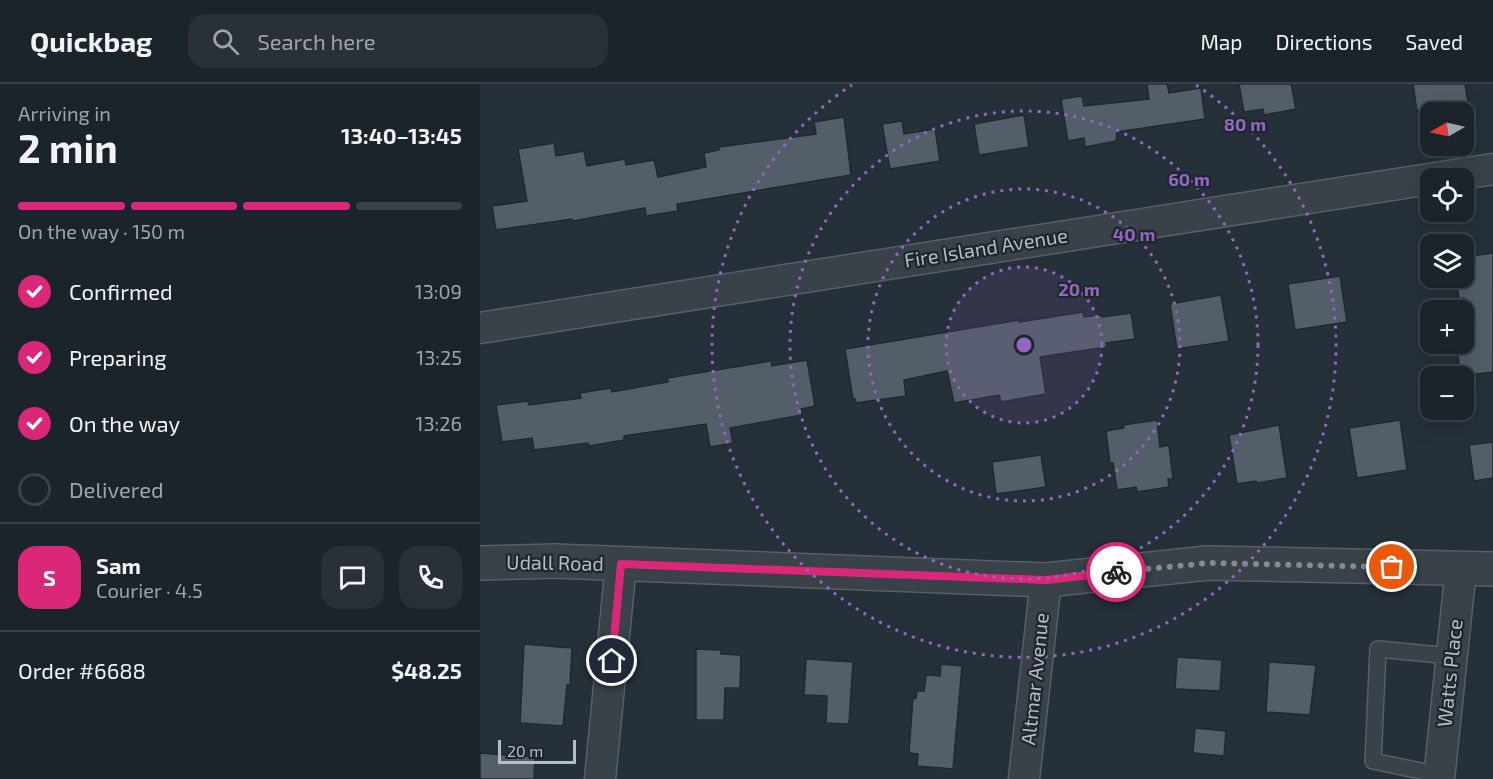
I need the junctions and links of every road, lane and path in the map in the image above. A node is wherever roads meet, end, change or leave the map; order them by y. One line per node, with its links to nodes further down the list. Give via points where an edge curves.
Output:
1 (1493, 169): 2 (street, Fire Island Avenue)
2 (480, 328)
3 (480, 562): 4 (street, Udall Road)
4 (621, 564): 7 (street, Udall Road); 10 (street)
5 (1461, 568): 6 (street, Udall Road); 7 (street, Udall Road, via 1208,563); 8 (street, Watts Place)
6 (1493, 569)
7 (1046, 580): 11 (street, Altmar Avenue)
8 (1451, 656): 9 (street, Watts Place); 9 (lane, via 1378,649 1372,761)
9 (1439, 777)
10 (600, 779)
11 (1024, 779)

